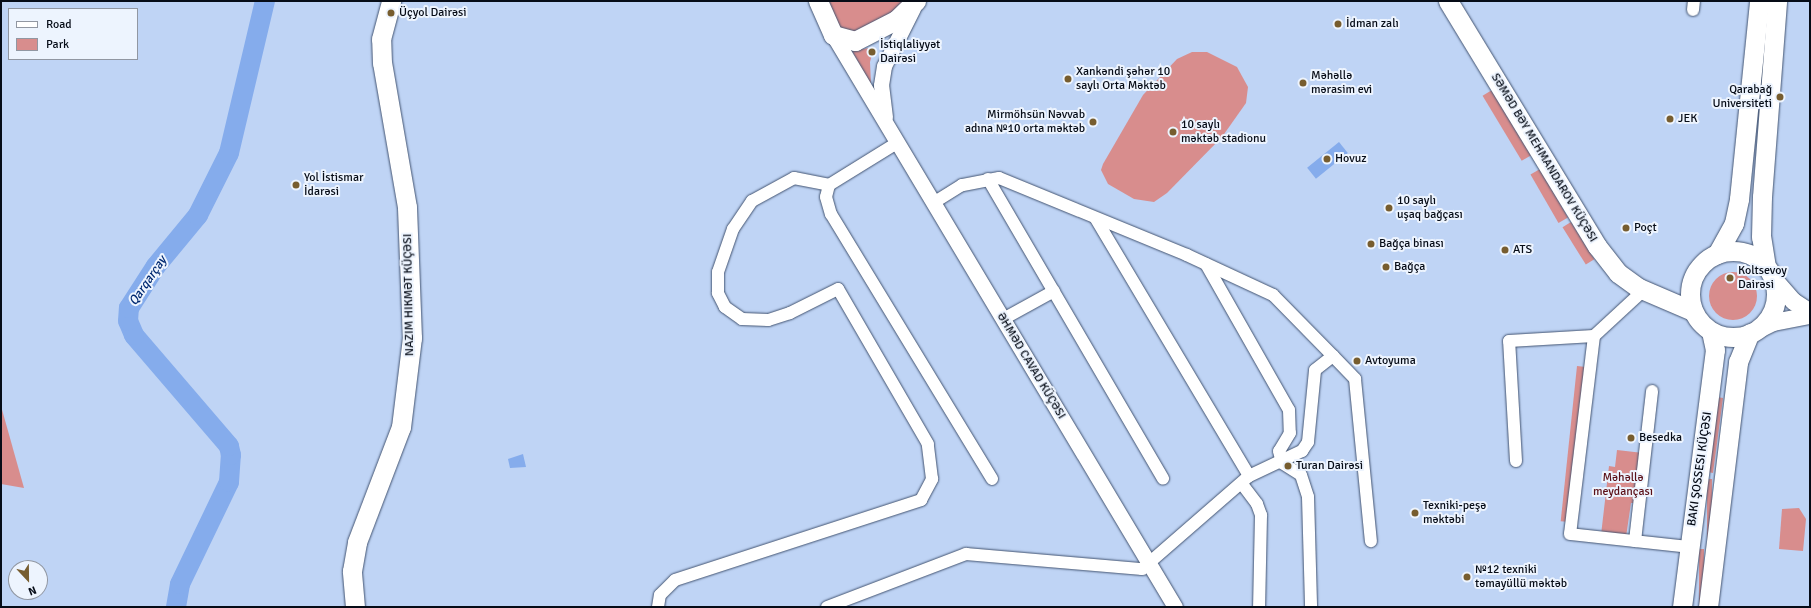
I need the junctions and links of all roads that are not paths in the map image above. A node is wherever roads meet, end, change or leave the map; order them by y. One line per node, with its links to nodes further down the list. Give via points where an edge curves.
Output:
1 (391, 1): 37 (main road, NAZIM HIKMƏT KÜÇƏSI, via 381,39 382,63 408,207 410,358 401,427 357,542 352,571)
2 (1448, 1): 19 (main road, SƏMƏD BƏY MEHMANDAROV KÜÇƏSI, via 1597,246 1618,273)
3 (1759, 1): 14 (main road, via 1739,199 1734,223)
4 (1777, 1): 16 (main road, via 1762,196 1761,237)
5 (918, 2): 7 (main road, via 863,38 847,40); 8 (street, via 884,66 881,85)
6 (817, 3): 7 (main road)
7 (833, 35): 8 (street, ƏHMƏD CAVAD KÜÇƏSI)
8 (887, 126): 9 (street, ƏHMƏD CAVAD KÜÇƏSI)
9 (897, 143): 11 (street); 12 (street, ƏHMƏD CAVAD KÜÇƏSI)
10 (988, 179): 12 (street, via 962,185); 13 (street, via 999,178); 18 (street)
11 (828, 185): 30 (street, via 826,197 831,214); 38 (street, via 794,178 749,204 733,229 718,272 718,293 725,307 742,318 768,320 790,313 838,289 928,444 932,479 921,500 675,580 660,595)
12 (933, 203): 22 (street, ƏHMƏD CAVAD KÜÇƏSI)
13 (1096, 219): 15 (street); 32 (street)
14 (1717, 254): 16 (main road, via 1744,253); 17 (main road, via 1697,271)
15 (1206, 264): 26 (street, via 1273,295); 29 (street, via 1289,410 1290,433 1279,451)
16 (1770, 272): 21 (main road, via 1793,301); 24 (main road, via 1775,304 1762,326)
17 (1692, 284): 19 (main road); 20 (main road)
18 (1054, 291): 22 (street); 31 (street)
19 (1652, 292): 20 (main road, SƏMƏD BƏY MEHMANDAROV KÜÇƏSI); 25 (street)
20 (1693, 311): 23 (main road)
21 (1810, 313): 24 (main road, via 1773,322)
22 (1003, 320): 36 (street, ƏHMƏD CAVAD KÜÇƏSI)
23 (1711, 331): 24 (main road, via 1737,337); 35 (main road, via 1715,350)
24 (1750, 334): 44 (main road, via 1738,362)
25 (1594, 336): 28 (street, via 1509,341); 34 (street, via 1570,534)
26 (1333, 356): 29 (street, via 1315,370 1308,442 1302,451); 33 (street, via 1355,379)
27 (1652, 391): 34 (street)
28 (1516, 461)
29 (1282, 463): 32 (street); 42 (street, via 1301,475 1308,497)
30 (992, 479)
31 (1163, 479)
32 (1246, 480): 36 (street); 41 (street, via 1261,516)
33 (1371, 541)
34 (1635, 541): 35 (street)
35 (1689, 547): 43 (main road)
36 (1150, 564): 39 (street, via 1142,569 1119,568 966,554); 40 (street, ƏHMƏD CAVAD KÜÇƏSI)
37 (356, 607)
38 (658, 607)
39 (827, 607)
40 (1174, 607)
41 (1259, 607)
42 (1312, 607)
43 (1682, 607)
44 (1708, 607)

